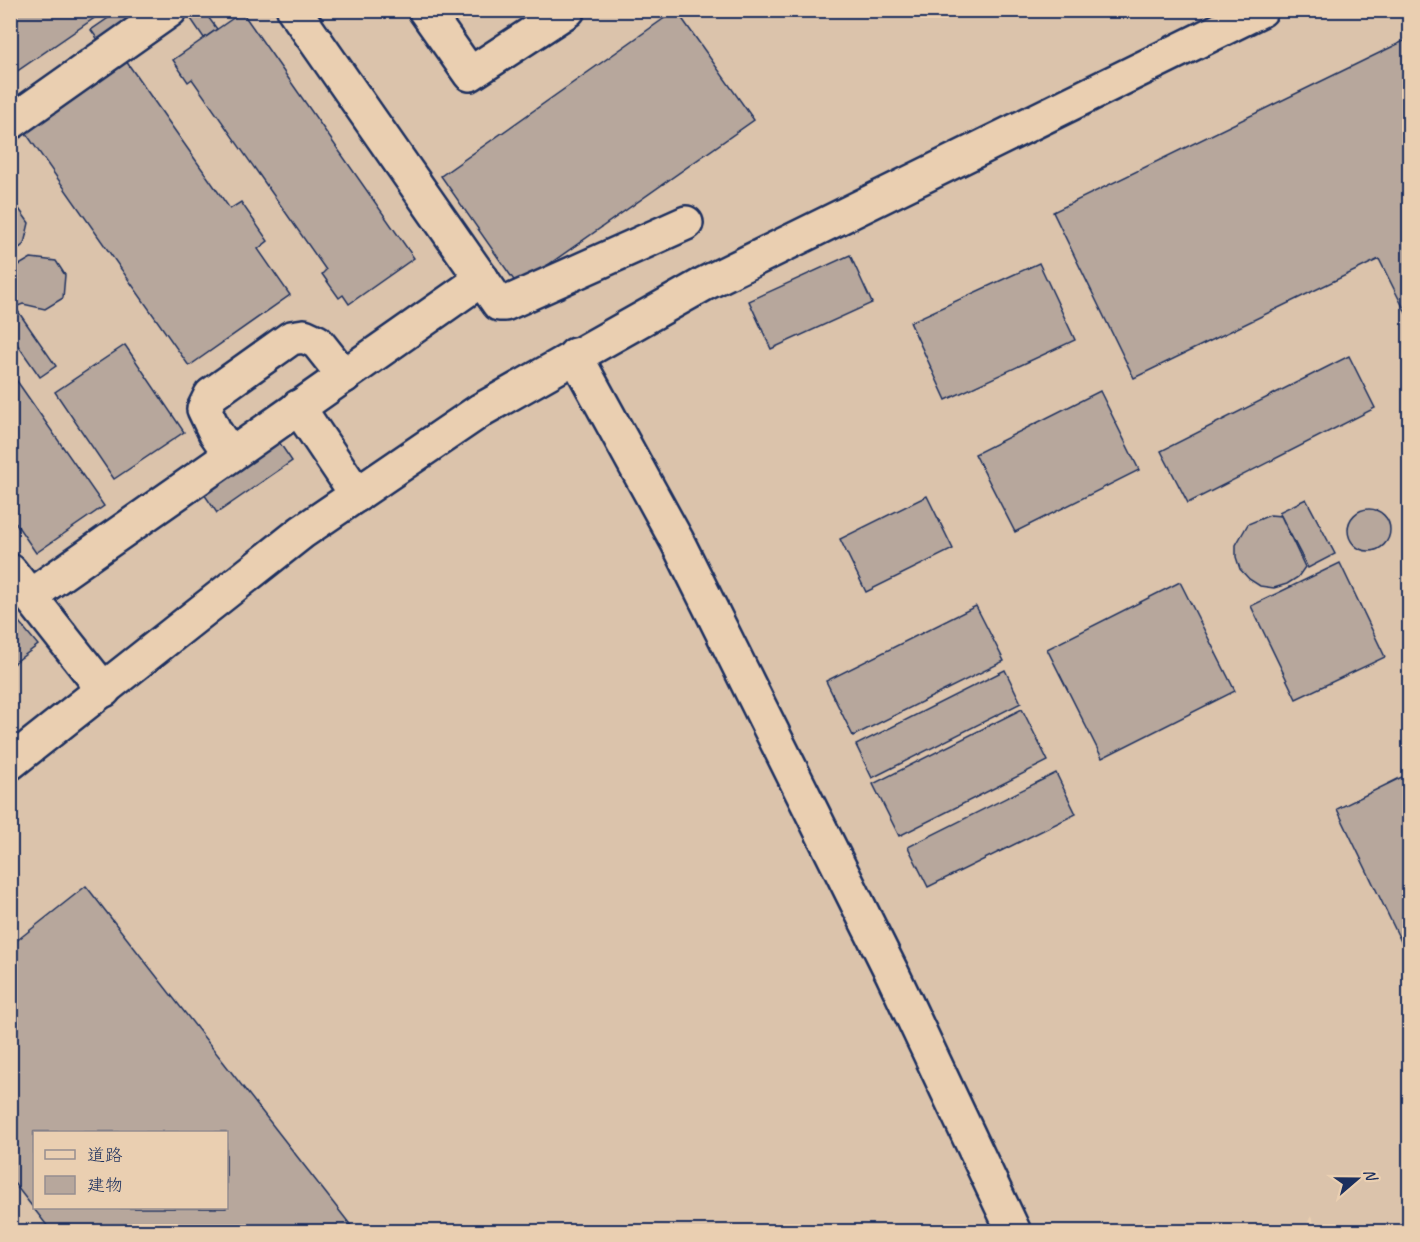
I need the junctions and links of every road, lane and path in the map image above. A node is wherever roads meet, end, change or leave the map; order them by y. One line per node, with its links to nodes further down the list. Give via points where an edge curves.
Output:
1 (170, 10): 6 (street)
2 (294, 10): 8 (street)
3 (425, 10): 4 (street, via 470,74)
4 (568, 10)
5 (1261, 10): 9 (street, via 704,284)
6 (10, 123)
7 (687, 223): 8 (street, via 505,304 499,304)
8 (482, 279): 10 (street)
9 (575, 355): 13 (street, via 481,410); 17 (street, via 677,541 892,973)
10 (344, 375): 11 (street); 12 (street, via 317,342 304,336 291,338 273,349 210,395 204,409)
11 (298, 407): 12 (street); 13 (street)
12 (231, 455): 14 (street)
13 (357, 495): 15 (street, via 302,532)
14 (20, 584): 15 (street)
15 (104, 690): 16 (street)
16 (10, 763)
17 (1014, 1232)

